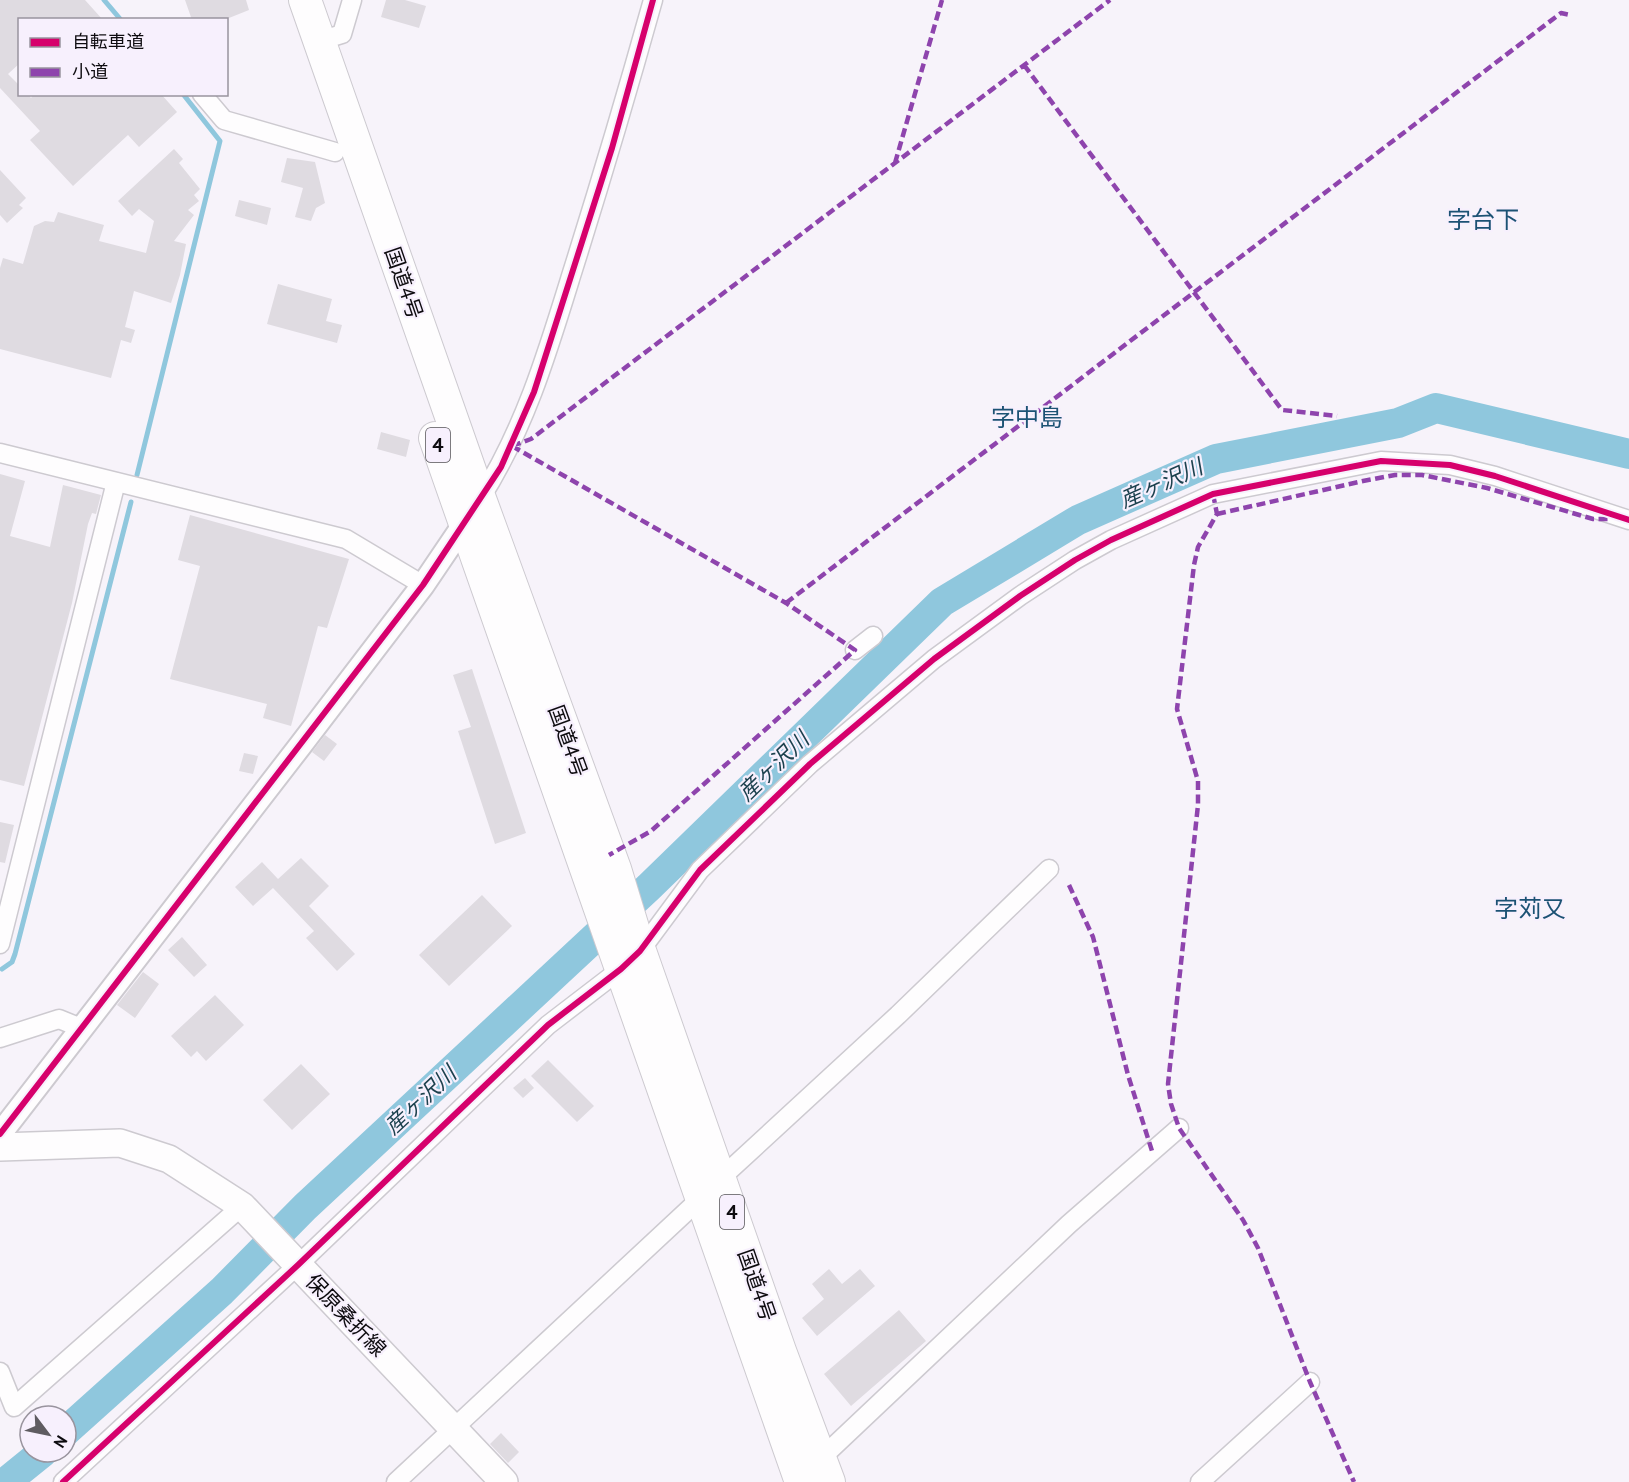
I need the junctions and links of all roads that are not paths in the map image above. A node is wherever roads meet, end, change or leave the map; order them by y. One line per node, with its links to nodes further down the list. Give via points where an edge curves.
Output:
1 (283, 0): 7 (highway, 国道4号 / 4)
2 (305, 0): 5 (highway, 国道4号 / 4)
3 (352, 0): 5 (street, via 342,34)
4 (653, 0): 10 (street, via 612,148 534,392 501,467)
5 (319, 41): 10 (highway, 国道4号 / 4)
6 (204, 96): 7 (street, via 224,120)
7 (335, 152): 10 (highway, 国道4号 / 4)
8 (0, 453): 9 (street)
9 (116, 482): 12 (street, via 346,539); 16 (street)
10 (473, 511): 12 (street); 17 (highway, 国道4号 / 4)
11 (1629, 520): 17 (street, via 1495,476 1450,465 1406,462 1381,461 1296,476 1192,502 1075,560 934,659 810,764 712,856)
12 (423, 585): 18 (street)
13 (873, 636): 14 (street)
14 (855, 650)
15 (1049, 869): 23 (street)
16 (0, 944)
17 (629, 954): 23 (highway, 国道4号 / 4); 25 (street)
18 (81, 1028): 19 (street, via 59,1019); 21 (street)
19 (0, 1038)
20 (1179, 1128): 29 (street, via 1069,1224)
21 (0, 1134)
22 (0, 1148): 24 (main road, 保原桑折線, via 120,1143 169,1159)
23 (711, 1188): 28 (street); 29 (highway, 国道4号 / 4)
24 (242, 1206): 25 (main road, 保原桑折線); 26 (street, via 14,1407)
25 (296, 1262): 28 (main road, 保原桑折線); 30 (street)
26 (0, 1372)
27 (1310, 1382): 33 (street)
28 (454, 1427): 31 (street); 32 (main road, 保原桑折線)
29 (809, 1477)
30 (63, 1482)
31 (396, 1482)
32 (504, 1482)
33 (1200, 1482)

